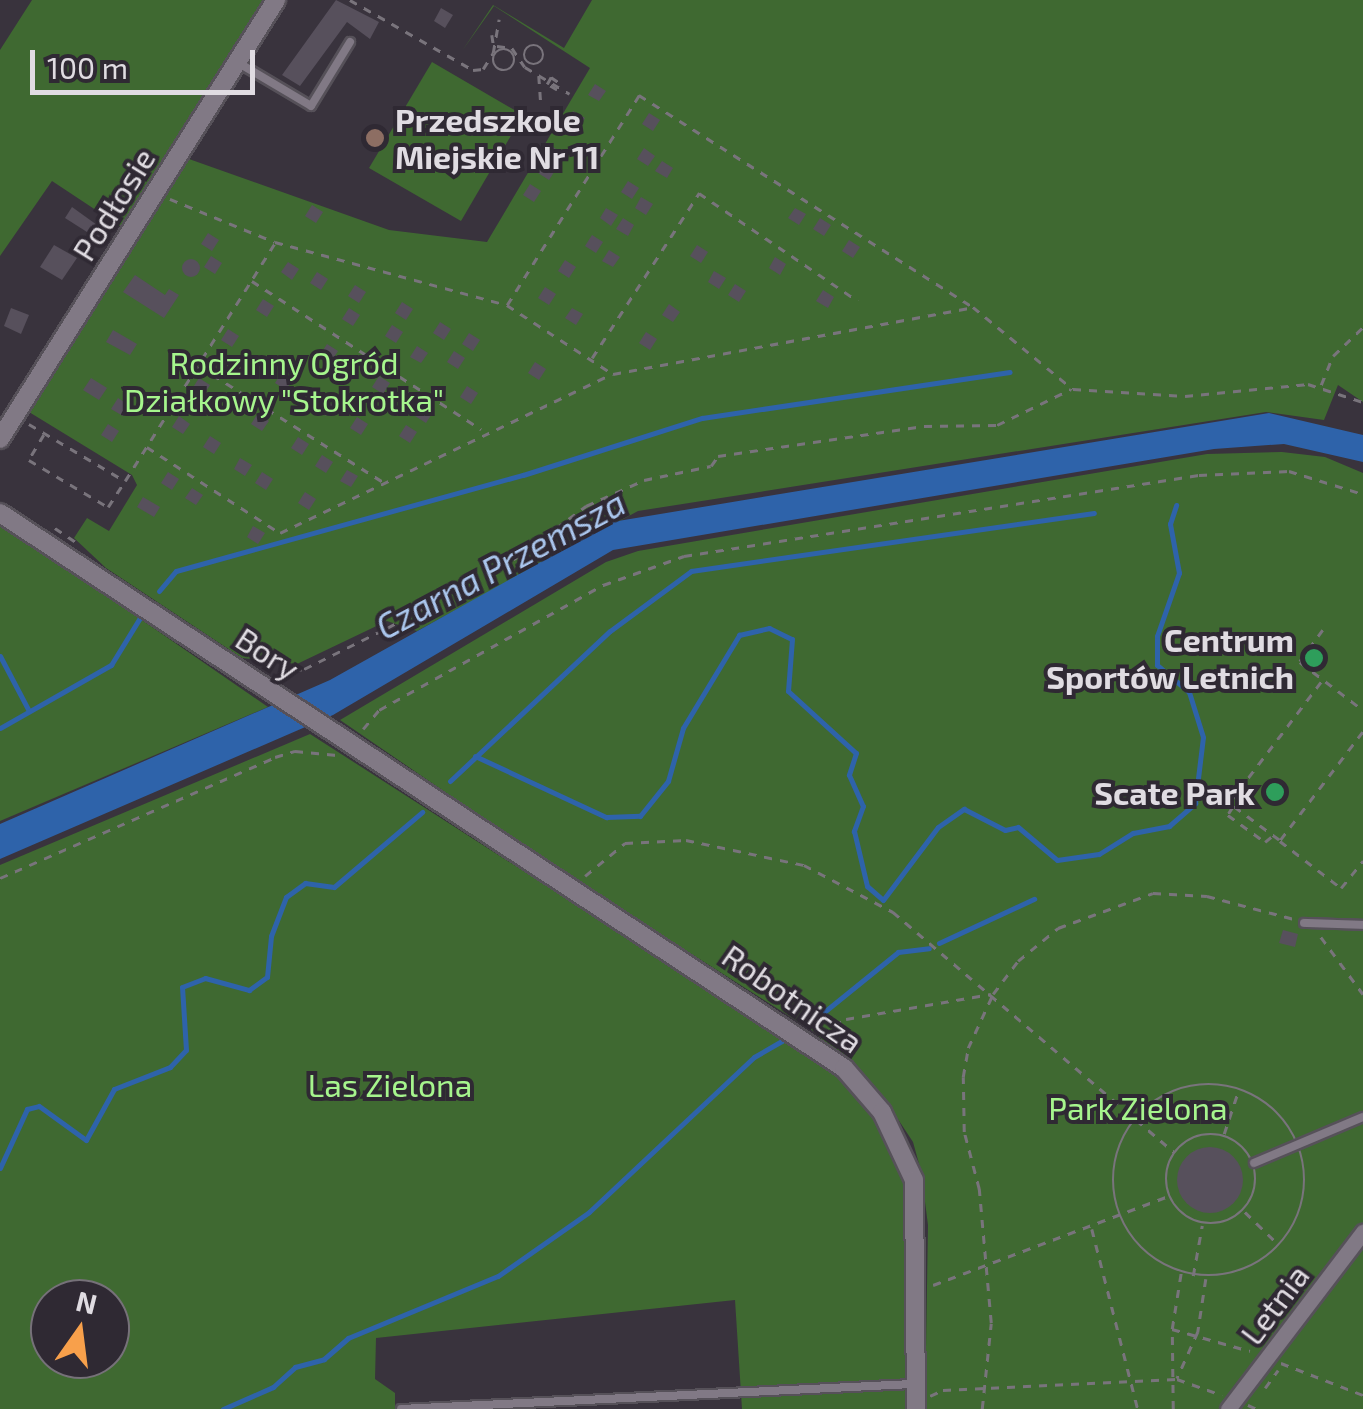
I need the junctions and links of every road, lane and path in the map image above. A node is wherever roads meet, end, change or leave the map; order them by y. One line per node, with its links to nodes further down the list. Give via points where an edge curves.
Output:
1 (276, 0): 7 (street, Podłosie)
2 (350, 0): 6 (path, via 473,70 483,69)
3 (499, 20): 6 (path)
4 (492, 35): 6 (path)
5 (350, 42): 7 (lane, via 311,106)
6 (495, 50): 6 (path, via 496,68 512,68 511,52); 8 (path, via 512,48)
7 (237, 62): 12 (street, Podłosie)
8 (525, 63): 8 (path, via 541,63 542,48 528,46); 9 (path)
9 (539, 75): 10 (path); 11 (path)
10 (570, 94)
11 (541, 104)
12 (155, 192): 13 (path); 25 (street, Podłosie)
13 (275, 242): 14 (path); 16 (path)
14 (251, 280): 20 (path); 26 (path)
15 (858, 300): 19 (path, via 699,193)
16 (507, 305): 17 (path, via 638,95); 19 (path)
17 (973, 307): 21 (path); 22 (path)
18 (1363, 327): 23 (path, via 1333,356)
19 (591, 360): 21 (path)
20 (198, 365): 29 (path); 31 (path)
21 (613, 374): 26 (path)
22 (1073, 388): 23 (path, via 1185,396); 35 (path, via 997,425 924,426 718,456 710,466 644,480 586,506 517,557 387,628 304,669)
23 (1320, 388): 24 (path)
24 (1363, 402)
25 (15, 416): 27 (path); 28 (street, Podłosie)
26 (483, 430): 31 (path)
27 (45, 434): 30 (path); 30 (path, via 29,460 108,508)
28 (0, 439)
29 (147, 447): 30 (path); 31 (path, via 280,533)
30 (125, 482)
31 (385, 483)
32 (1363, 494): 39 (path, via 1288,471 1199,475 654,564 603,585 380,710 364,723)
33 (0, 513): 39 (street, Bory)
34 (1323, 630): 36 (path, via 1300,662)
35 (270, 676)
36 (1323, 680): 37 (path); 40 (path)
37 (1363, 710)
38 (1363, 732): 42 (path)
39 (357, 748): 43 (street, Bory); 45 (path, via 275,757)
40 (1233, 805): 41 (path); 41 (path, via 1228,816 1265,842)
41 (1273, 835): 42 (path)
42 (1280, 841): 44 (path, via 1342,888)
43 (505, 842): 46 (street, Robotnicza)
44 (1363, 861)
45 (0, 878)
46 (572, 885): 49 (path, via 625,843 686,840 804,865 892,912); 51 (street, Robotnicza)
47 (1304, 923): 48 (lane); 49 (path, via 1264,907 1154,893 1058,928 1018,961); 50 (path)
48 (1363, 925)
49 (993, 994): 51 (path, via 846,1019); 53 (path); 66 (path, via 968,1048 963,1077 964,1132)
50 (1363, 994)
51 (810, 1042): 70 (street, Robotnicza, via 868,1094 904,1152 918,1218)
52 (1239, 1088): 53 (path, via 1173,1090); 55 (path); 56 (path, via 1281,1116)
53 (1136, 1116): 57 (path); 61 (path, via 1114,1164)
54 (1363, 1117): 56 (lane)
55 (1224, 1135): 57 (path, via 1196,1136); 58 (path)
56 (1298, 1144): 58 (lane); 65 (path, via 1305,1197)
57 (1174, 1152): 59 (path, via 1166,1173)
58 (1254, 1164): 60 (path, via 1253,1197)
59 (1168, 1196): 61 (path); 62 (path)
60 (1244, 1211): 62 (path); 65 (path)
61 (1120, 1216): 63 (path); 67 (path, via 1130,1237)
62 (1202, 1224): 68 (path)
63 (1092, 1228): 66 (path); 75 (path)
64 (1363, 1232): 73 (street, Letnia)
65 (1280, 1246): 69 (path, via 1244,1269)
66 (988, 1268): 70 (path); 76 (path)
67 (1181, 1273): 68 (path); 71 (path)
68 (1193, 1276): 69 (path)
69 (1207, 1278): 72 (path)
70 (918, 1290): 78 (street, Robotnicza)
71 (1172, 1329): 72 (path); 74 (path)
72 (1198, 1332): 73 (path); 74 (path)
73 (1267, 1358): 77 (path); 80 (street, Letnia)
74 (1177, 1379): 75 (path); 80 (path); 85 (path)
75 (1130, 1380): 76 (path); 84 (path)
76 (986, 1389): 78 (path); 83 (path)
77 (1363, 1396)
78 (916, 1397): 79 (lane)
79 (583, 1398): 81 (lane); 82 (lane)
80 (1232, 1405)
81 (401, 1409)
82 (583, 1409)
83 (982, 1409)
84 (1138, 1409)
85 (1173, 1409)

